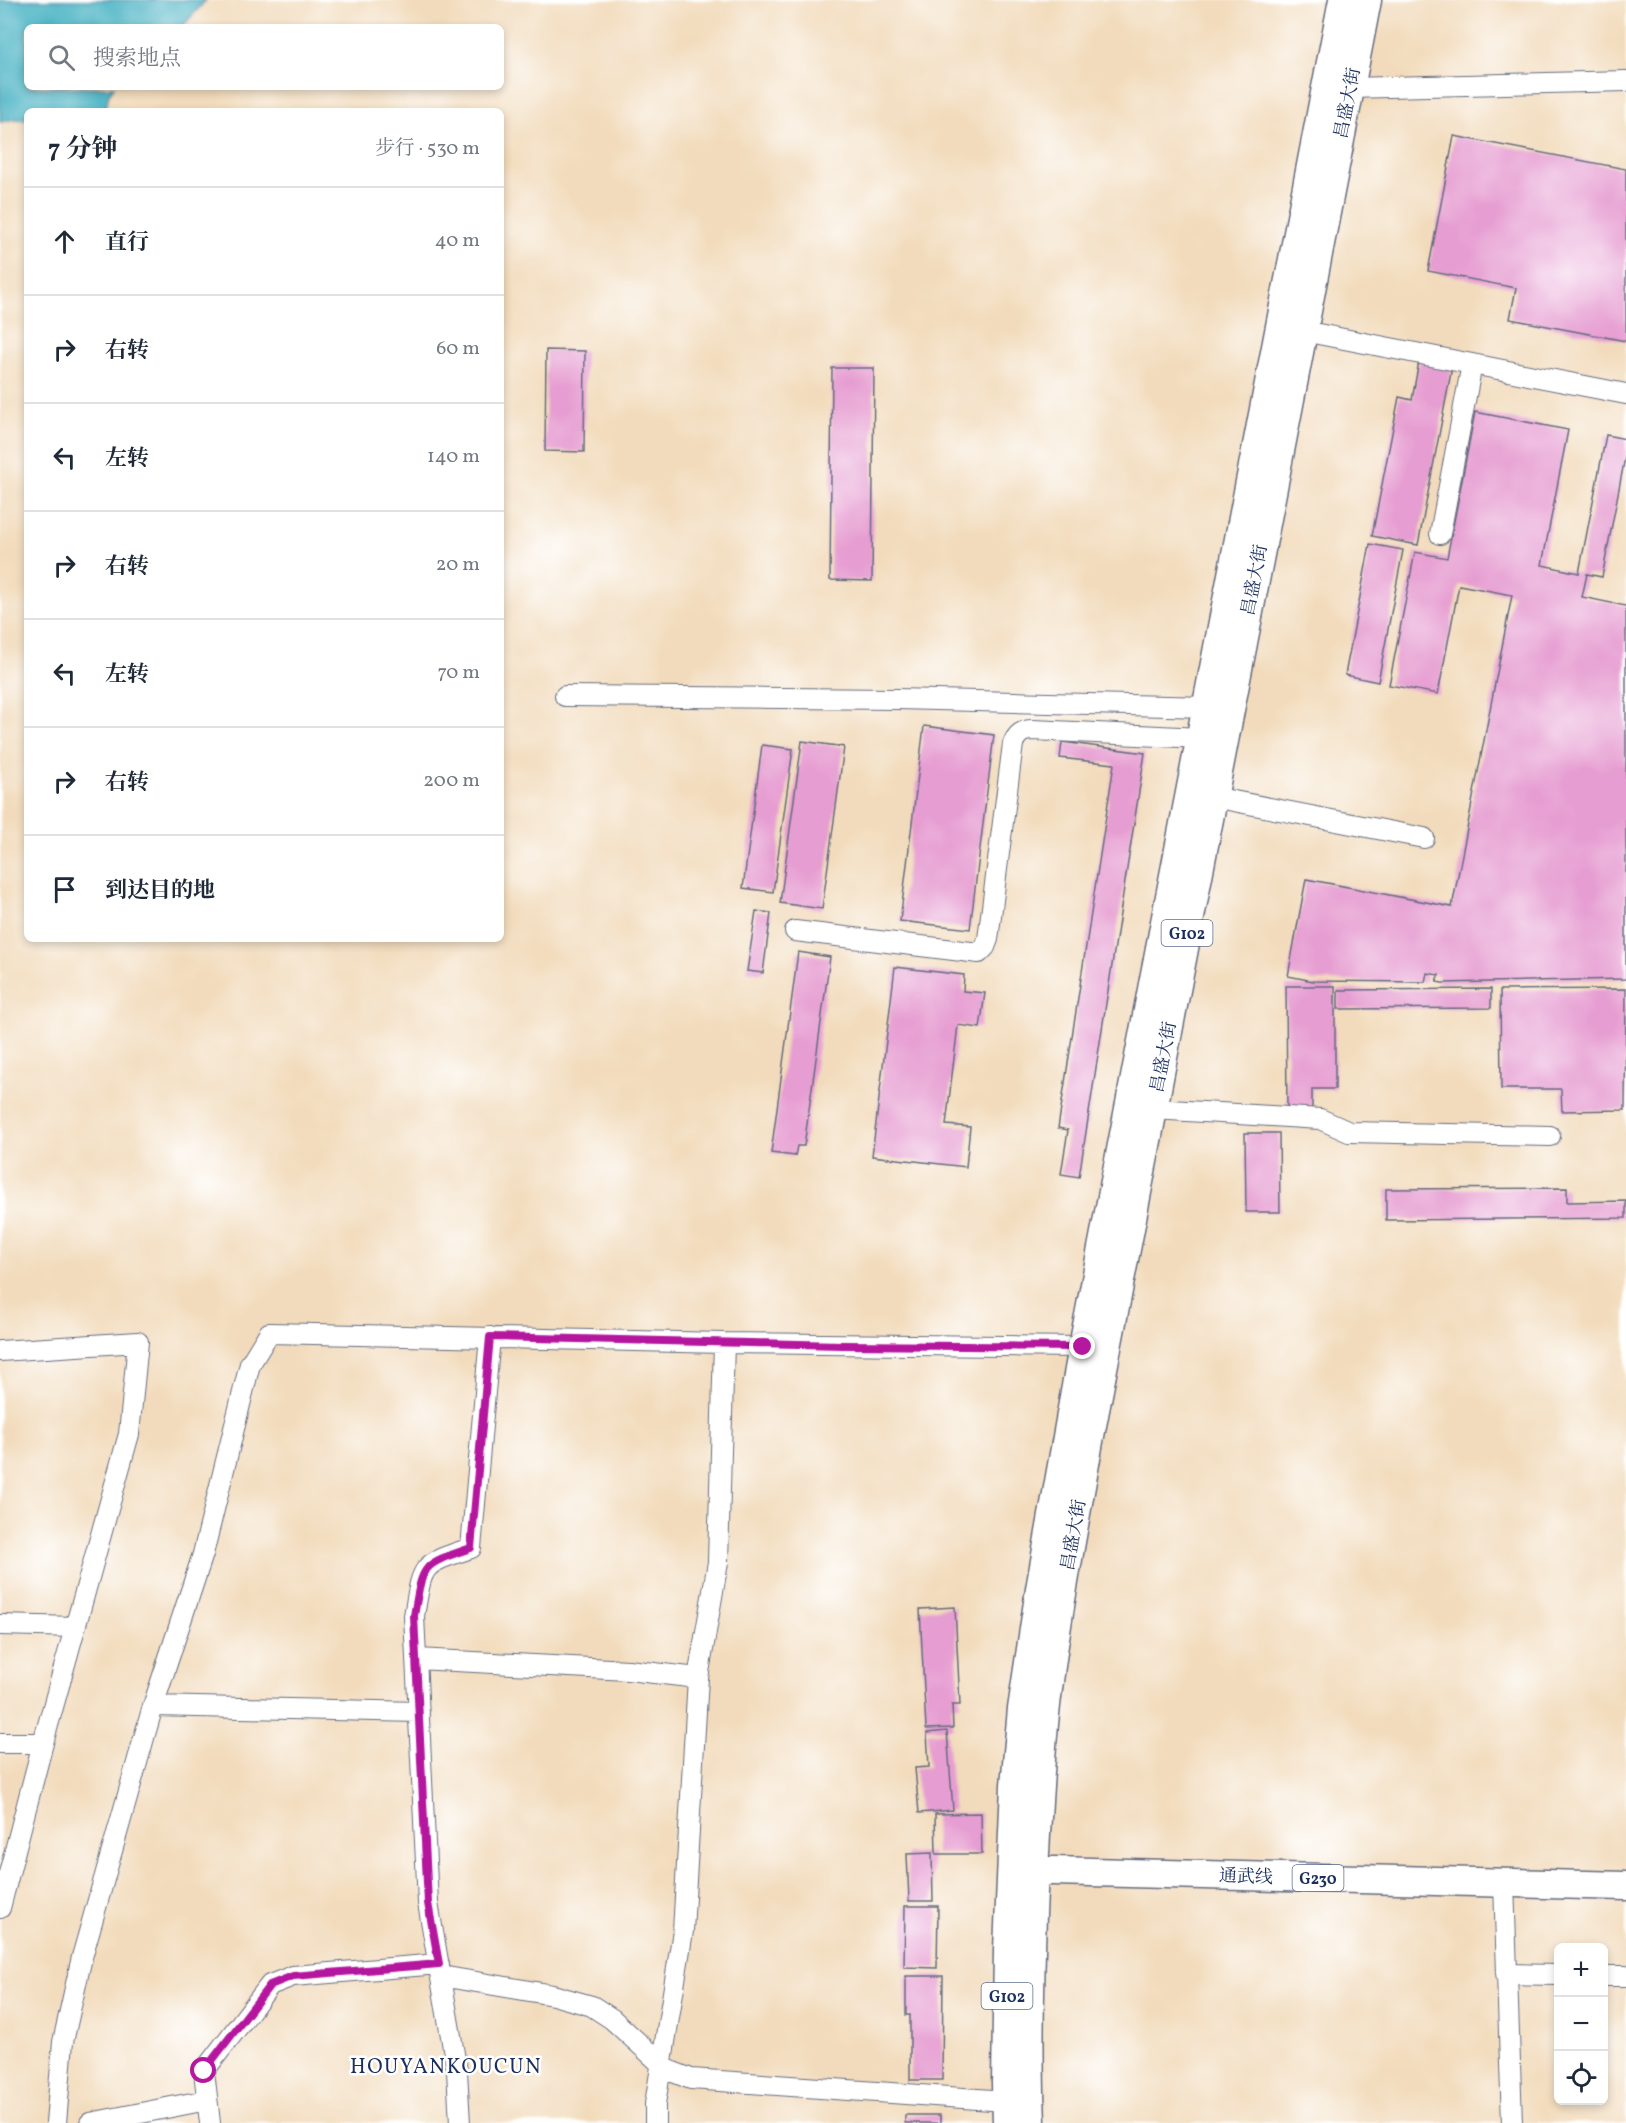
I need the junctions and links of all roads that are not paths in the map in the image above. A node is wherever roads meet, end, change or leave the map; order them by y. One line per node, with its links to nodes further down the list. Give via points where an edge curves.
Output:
1 (1343, 0): 10 (highway, 昌盛大街 / G102)
2 (1367, 0): 4 (highway, 昌盛大街 / G102)
3 (1626, 81): 4 (street)
4 (1350, 88): 5 (highway, 昌盛大街 / G102)
5 (1303, 331): 6 (street); 12 (highway, 昌盛大街 / G102)
6 (1472, 364): 7 (street); 8 (street)
7 (1626, 394)
8 (1440, 534)
9 (565, 696): 10 (street)
10 (1207, 707): 11 (highway, 昌盛大街 / G102)
11 (1201, 738): 14 (street, via 1033,730 1024,730 1017,736 988,939 979,953); 19 (highway, 昌盛大街 / G102)
12 (1213, 797): 13 (street); 15 (highway, 昌盛大街 / G102)
13 (1424, 838)
14 (795, 931)
15 (1153, 1109): 16 (street, via 1320,1119 1349,1132); 29 (highway, 昌盛大街 / G102, via 1062,1592 1038,1786)
16 (1550, 1136)
17 (490, 1337): 18 (street); 23 (street, via 471,1548 435,1560 420,1580 414,1616); 25 (street, via 269,1333 250,1364 203,1554)
18 (724, 1343): 19 (street); 24 (street, via 718,1562)
19 (1083, 1347): 29 (highway, 昌盛大街 / G102, via 1022,1709 1015,1785)
20 (0, 1351): 22 (street, via 138,1342 129,1434)
21 (0, 1625): 22 (street)
22 (75, 1627): 28 (street)
23 (417, 1659): 24 (street); 26 (street)
24 (698, 1677): 38 (street, via 683,1931)
25 (153, 1706): 26 (street); 42 (street, via 82,1957 63,2042)
26 (419, 1712): 33 (street, via 428,1903)
27 (0, 1743): 28 (street)
28 (43, 1743): 32 (street)
29 (1022, 1870): 30 (highway, 通武线 / G230); 40 (highway, 昌盛大街 / G102, via 1008,1950); 46 (highway, 昌盛大街 / G102)
30 (1504, 1883): 31 (highway, 通武线 / G230); 34 (street)
31 (1626, 1886)
32 (0, 1908)
33 (440, 1970): 38 (street, via 592,2006); 39 (street, via 293,1976 270,1985 204,2071); 44 (street, via 457,2071)
34 (1506, 1974): 35 (street); 47 (street)
35 (1554, 1975)
36 (1608, 1976): 37 (street)
37 (1626, 1976)
38 (662, 2065): 40 (street, via 679,2076 703,2081); 45 (street)
39 (207, 2100): 41 (street); 43 (street)
40 (1007, 2112)
41 (99, 2122)
42 (56, 2123)
43 (210, 2123)
44 (460, 2123)
45 (655, 2123)
46 (1031, 2123)
47 (1512, 2123)

